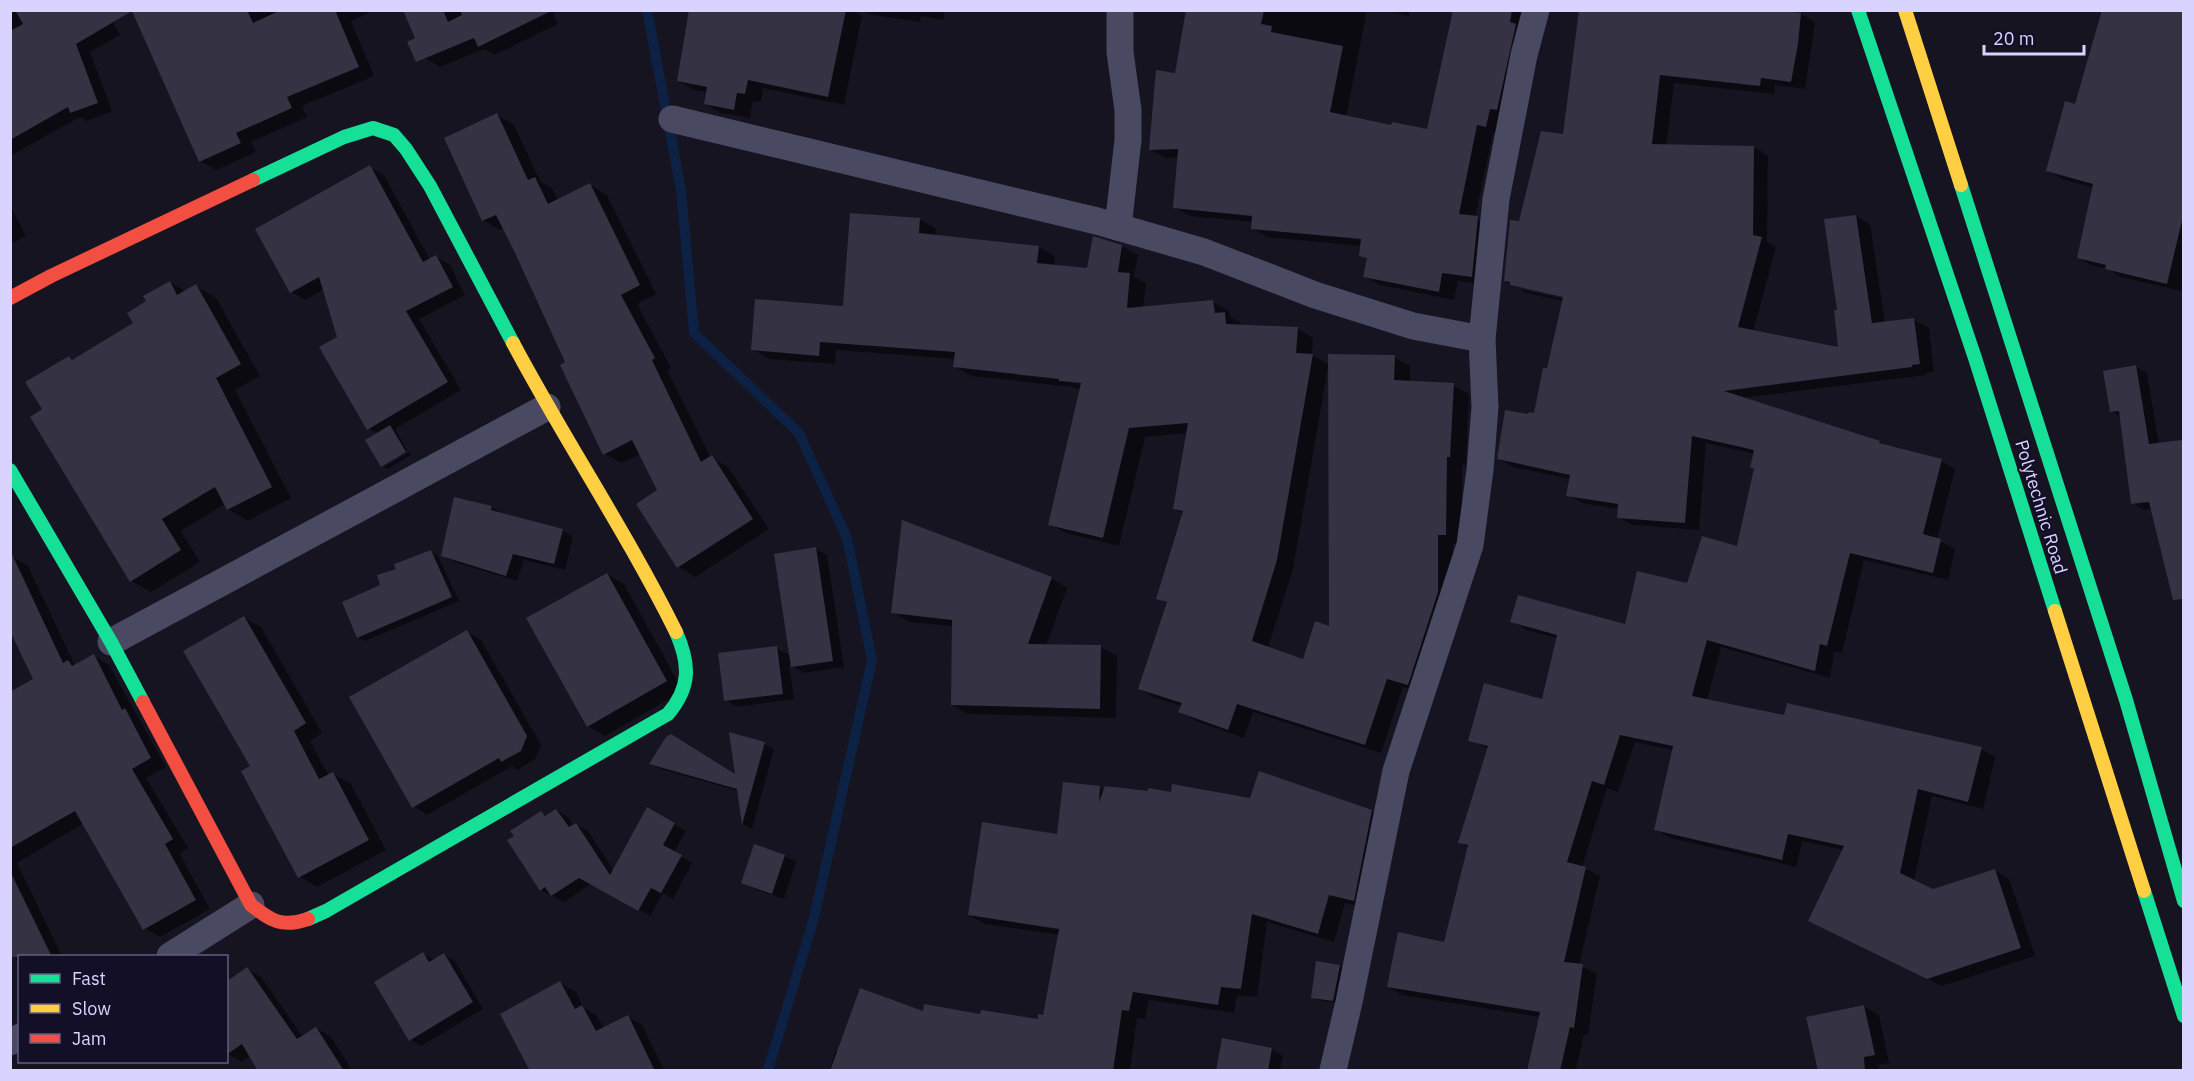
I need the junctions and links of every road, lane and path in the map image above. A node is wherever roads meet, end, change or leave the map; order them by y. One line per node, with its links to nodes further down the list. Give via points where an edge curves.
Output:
1 (1120, 10): 6 (street, via 1128,140)
2 (1536, 10): 8 (street, via 1496,199)
3 (1858, 10): 15 (street, Polytechnic Road, via 1975,358)
4 (1905, 10): 12 (street, Polytechnic Road, via 2126,700)
5 (672, 119): 6 (street)
6 (1118, 227): 8 (street, via 1204,252 1315,295 1413,326)
7 (10, 298): 9 (street, via 344,137 374,128 394,135 418,167)
8 (1482, 339): 16 (street, via 1485,407 1470,545 1395,771)
9 (547, 408): 11 (street); 13 (street, via 648,576 677,635 684,653 686,684 678,702 668,714 308,920 274,922)
10 (10, 470): 11 (street)
11 (111, 642): 13 (street)
12 (2184, 901)
13 (251, 905): 14 (street)
14 (173, 955)
15 (2184, 1016)
16 (1333, 1071)

